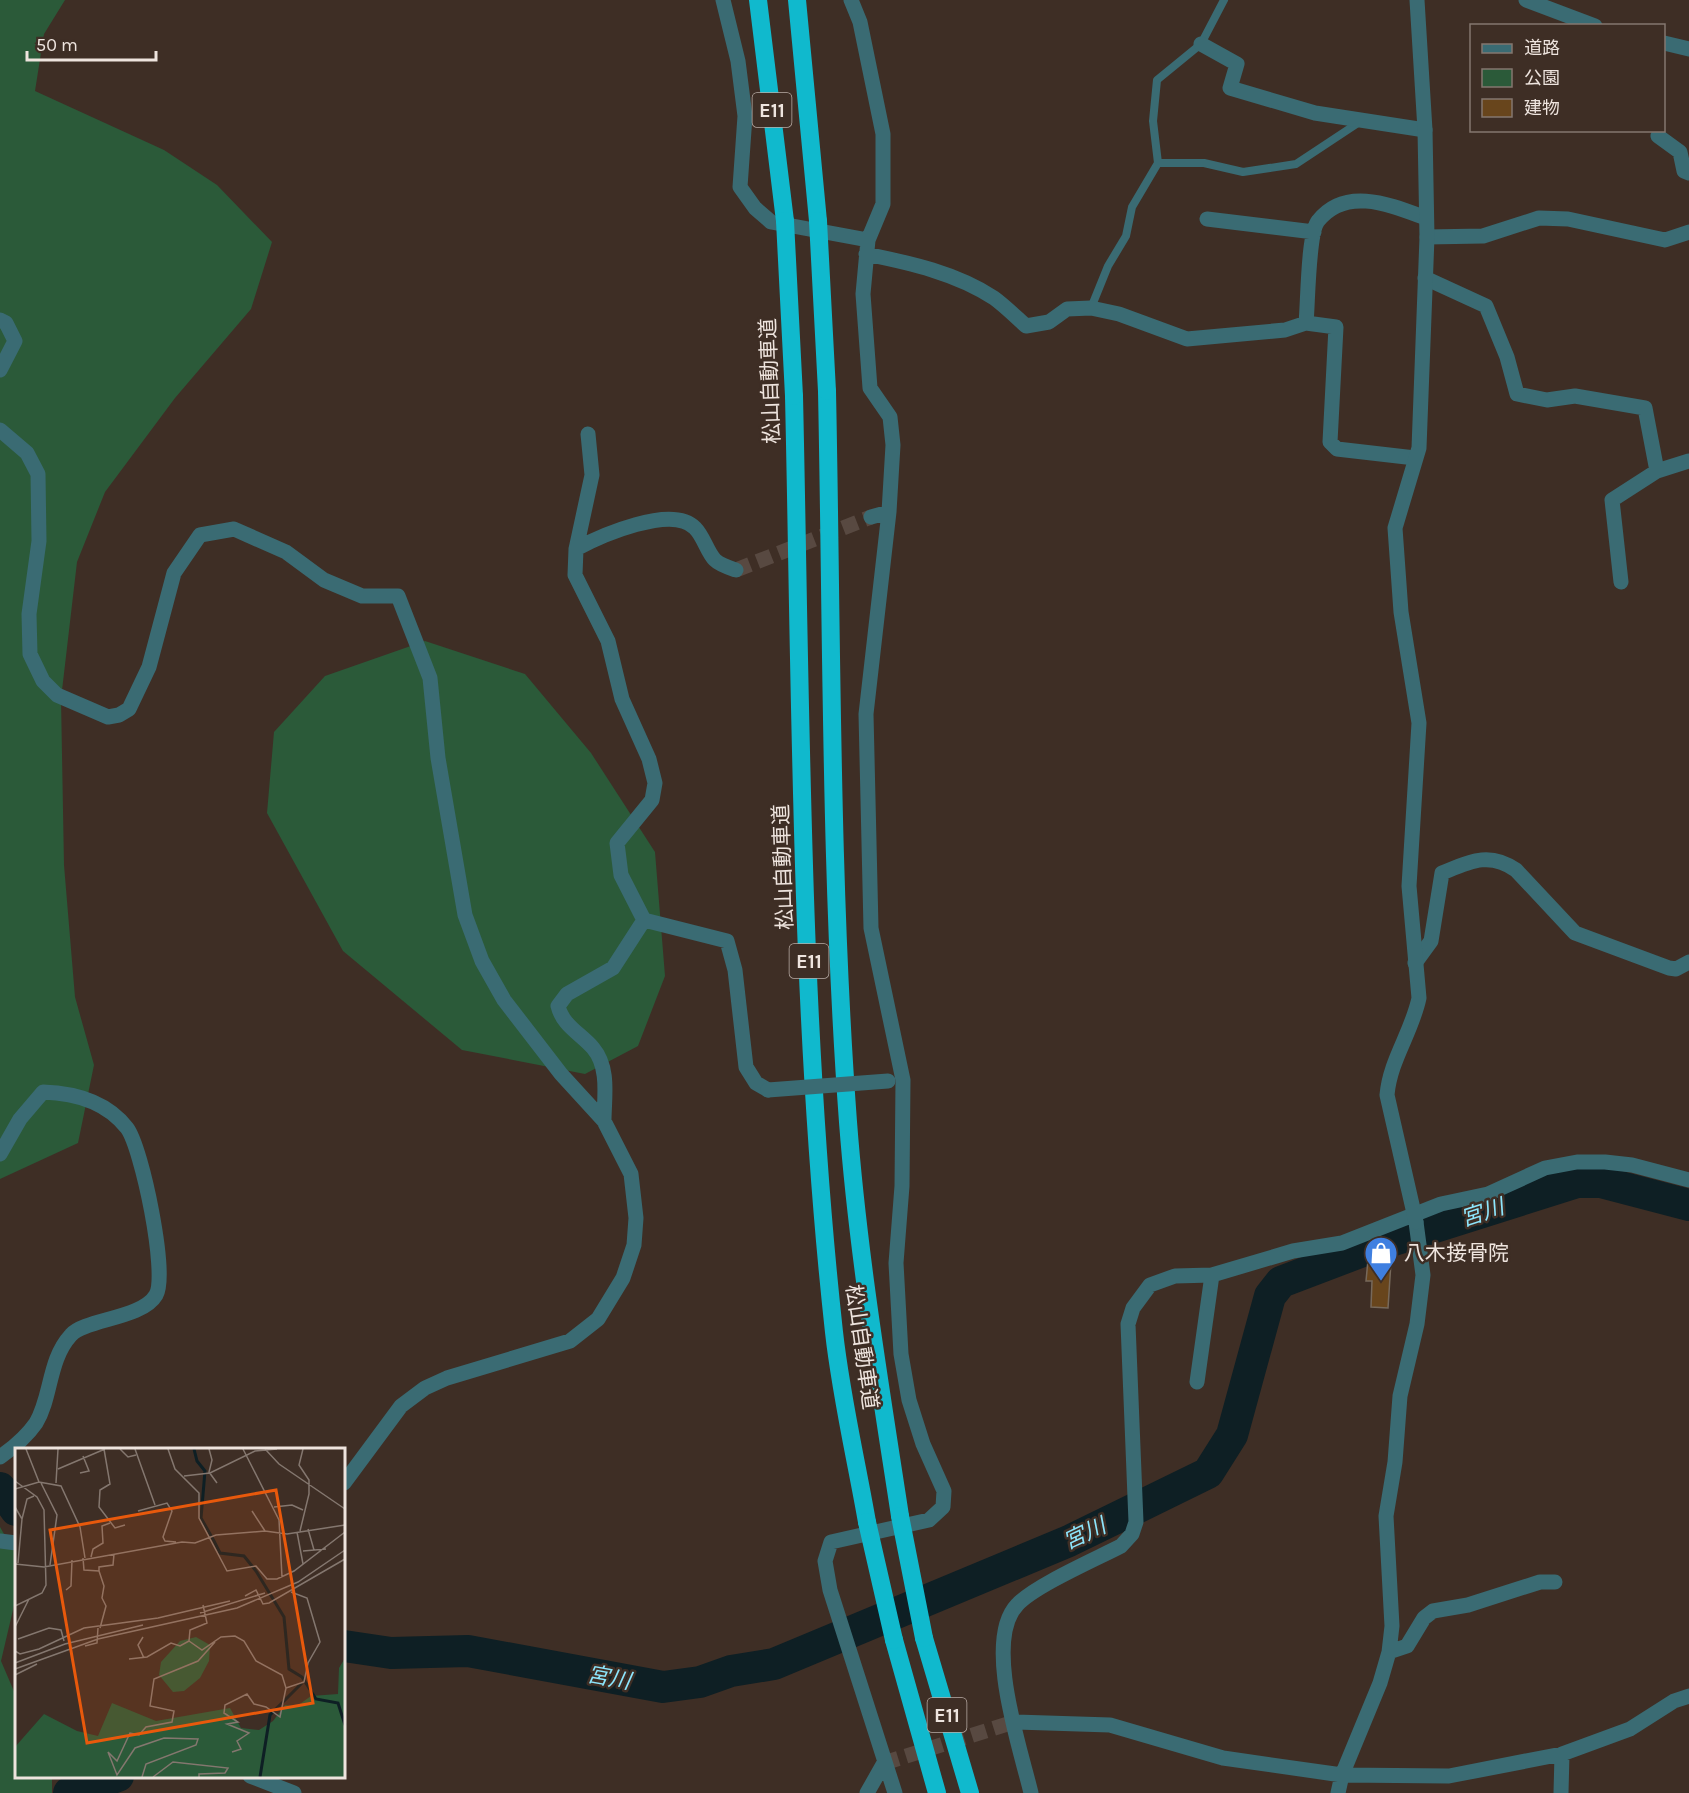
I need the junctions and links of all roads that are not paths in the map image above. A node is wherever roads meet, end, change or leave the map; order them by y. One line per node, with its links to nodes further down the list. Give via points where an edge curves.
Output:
1 (723, 0): 22 (street, via 738,61 745,116 740,187 771,222)
2 (758, 0): 63 (highway, 松山自動車道 / E11, bridge, via 785,220 794,396 815,1122 834,1335 867,1522 894,1640)
3 (797, 0): 64 (highway, 松山自動車道 / E11, bridge, via 818,221 827,391 837,909 848,1124 871,1330 900,1516 924,1638)
4 (851, 0): 22 (street, via 860,22 883,134 883,204)
5 (1224, 0): 10 (lane)
6 (1417, 0): 13 (street)
7 (1526, 0): 8 (street)
8 (1590, 24)
9 (1665, 43): 11 (street)
10 (1201, 44): 12 (street, via 1237,64 1230,88 1315,113); 15 (lane, via 1157,80 1153,121)
11 (1689, 49)
12 (1362, 120): 13 (street); 15 (lane, via 1296,164 1243,172 1204,164)
13 (1425, 130): 17 (street)
14 (1658, 136): 16 (street, via 1680,152 1684,171)
15 (1158, 163): 24 (lane, via 1132,207 1126,236 1108,266)
16 (1689, 173)
17 (1426, 218): 19 (street, via 1380,202 1358,200 1334,208 1317,222); 21 (street)
18 (1207, 219): 19 (street)
19 (1314, 232): 26 (street)
20 (1689, 232): 21 (street, via 1665,240 1568,219 1539,218 1483,236)
21 (1426, 237): 23 (street)
22 (867, 247): 24 (street, via 958,280 995,299 1026,326 1049,322 1067,309); 33 (street, via 862,294 870,388 890,417)
23 (1425, 278): 30 (street); 32 (street, via 1486,306 1517,394 1547,400 1575,396 1645,408)
24 (1091, 308): 26 (street, via 1187,339 1285,330)
25 (0, 320): 27 (street, via 15,340)
26 (1306, 323): 30 (street, via 1336,327 1330,442 1337,449)
27 (0, 370)
28 (0, 430): 42 (street, via 27,453 38,474 39,541 29,614 30,654 43,681 57,695 108,717 129,709 149,667 174,573 200,535 234,530 286,552 324,580 362,596 398,596 430,678 438,758 465,915 482,962 504,1000)
29 (588, 434): 35 (street, via 592,476)
30 (1415, 458): 40 (street, via 1395,528 1401,612 1419,723 1409,886)
31 (1689, 461): 32 (street)
32 (1657, 471): 37 (street, via 1612,500)
33 (890, 512): 34 (street); 41 (street, via 866,714 871,928)
34 (871, 517)
35 (576, 549): 36 (street, via 602,535 658,520 681,520 695,528 716,561); 38 (street, via 575,575 608,641 622,699 649,759 655,783 652,800 617,843 621,875)
36 (736, 570)
37 (1621, 582)
38 (644, 920): 41 (street, bridge, via 727,941 735,970 746,1067 756,1083 768,1090); 42 (street, via 613,968 567,994 558,1006 561,1019 595,1050 604,1073)
39 (1689, 962): 40 (street, via 1669,968 1575,933 1516,870 1505,862 1479,858 1442,873 1431,941)
40 (1415, 963): 45 (street, via 1419,998 1389,1074 1387,1095)
41 (895, 1080): 57 (street, via 903,1174 896,1263 901,1354 919,1433 944,1491 943,1507 929,1520 831,1542 825,1561 830,1590)
42 (604, 1122): 49 (street, via 631,1174 636,1218 634,1245 623,1278 598,1319 570,1341 425,1388 401,1406)
43 (0, 1154): 48 (street, via 20,1119 43,1092 69,1093 104,1106 128,1129 139,1157 160,1257 160,1283 155,1297 139,1310 72,1333 58,1354 36,1422 14,1448)
44 (1689, 1180): 45 (street, via 1632,1165 1577,1162 1545,1168 1488,1194 1441,1204)
45 (1415, 1219): 46 (street, via 1342,1243 1293,1251); 53 (street, via 1423,1275 1417,1324 1400,1396 1386,1516 1392,1626)
46 (1212, 1275): 47 (street); 55 (street, via 1175,1276 1150,1285 1134,1308 1128,1324 1136,1522 1121,1546 1032,1593 1010,1616 1005,1633 1003,1677)
47 (1197, 1382)
48 (0, 1457)
49 (345, 1482)
50 (0, 1541): 51 (street)
51 (15, 1543)
52 (1555, 1582): 53 (street, via 1540,1582 1468,1605 1433,1611 1424,1618 1407,1646)
53 (1389, 1652): 58 (street)
54 (1689, 1696): 56 (street, via 1630,1729)
55 (1014, 1722): 58 (street, via 1110,1725 1223,1758); 65 (street)
56 (1562, 1754): 58 (street, via 1449,1776); 67 (street)
57 (884, 1763): 61 (street); 62 (street)
58 (1342, 1775): 66 (street)
59 (255, 1778): 60 (street)
60 (294, 1793)
61 (867, 1793)
62 (895, 1793)
63 (937, 1793)
64 (970, 1793)
65 (1031, 1793)
66 (1338, 1793)
67 (1560, 1793)

